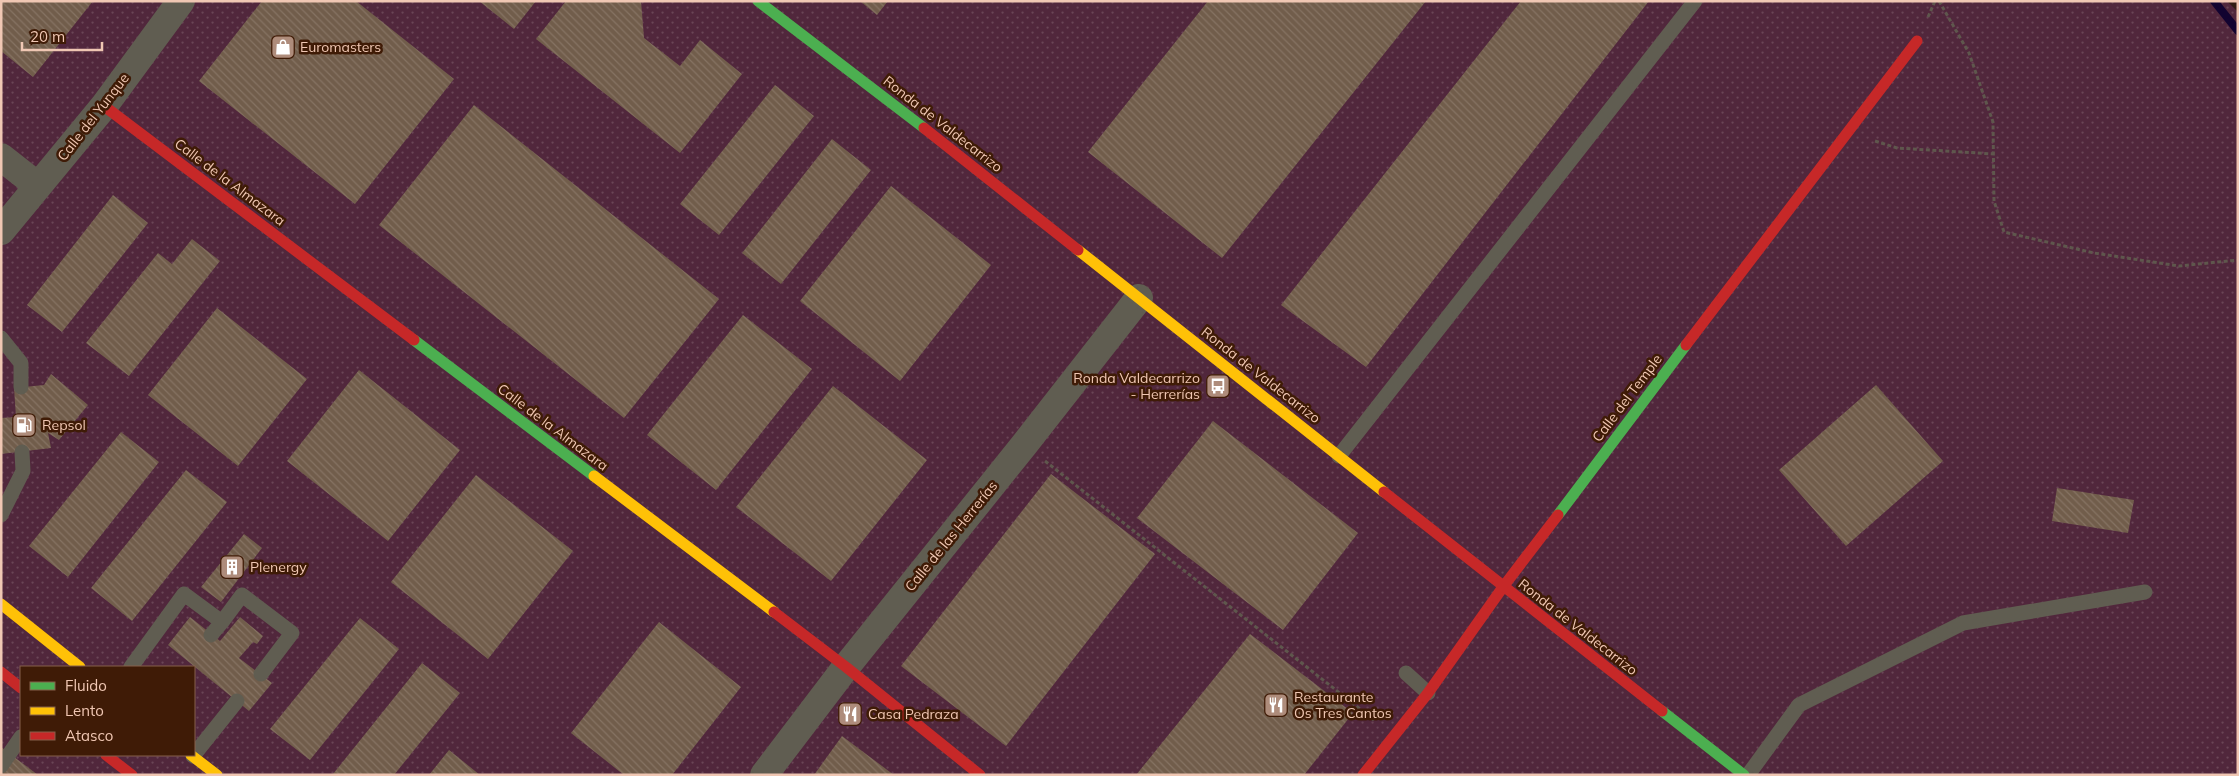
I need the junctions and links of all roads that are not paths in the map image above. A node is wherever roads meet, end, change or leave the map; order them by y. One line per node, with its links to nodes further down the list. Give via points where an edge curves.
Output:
1 (181, 1): 5 (street, Calle del Yunque)
2 (758, 1): 9 (street, Ronda de Valdecarrizo, via 867,82)
3 (1695, 1): 13 (lane)
4 (1917, 41): 15 (street, Calle del Temple)
5 (104, 106): 7 (street, Calle del Yunque); 22 (street, Calle de la Almazara)
6 (1, 157): 7 (street)
7 (38, 186): 8 (street, Calle del Yunque)
8 (1, 231)
9 (1139, 298): 13 (street, Ronda de Valdecarrizo); 22 (street, Calle de las Herrerías)
10 (1, 338): 11 (lane, via 21,363)
11 (21, 387)
12 (22, 452): 14 (lane, via 22,471)
13 (1339, 456): 15 (street, Ronda de Valdecarrizo)
14 (1, 515)
15 (1503, 588): 27 (street, Calle del Temple); 41 (street, Ronda de Valdecarrizo)
16 (2145, 592): 42 (lane, via 1963,623 1799,704)
17 (1, 604): 20 (street)
18 (222, 622): 19 (lane); 21 (lane, via 184,594); 25 (lane, via 242,595 292,633)
19 (211, 635)
20 (79, 666)
21 (132, 666)
22 (846, 667): 38 (street, Calle de las Herrerías); 39 (street, Calle de la Almazara)
23 (1, 672): 26 (street)
24 (1406, 673): 27 (lane)
25 (261, 674)
26 (20, 687)
27 (1428, 693): 40 (street, Calle del Temple)
28 (237, 702): 30 (lane)
29 (20, 738): 33 (lane)
30 (195, 752)
31 (107, 756): 36 (street)
32 (192, 756): 37 (street)
33 (1, 766)
34 (1, 770): 35 (lane)
35 (7, 775)
36 (132, 775)
37 (217, 775)
38 (764, 775)
39 (980, 775)
40 (1363, 775)
41 (1744, 775)
42 (1748, 775)

